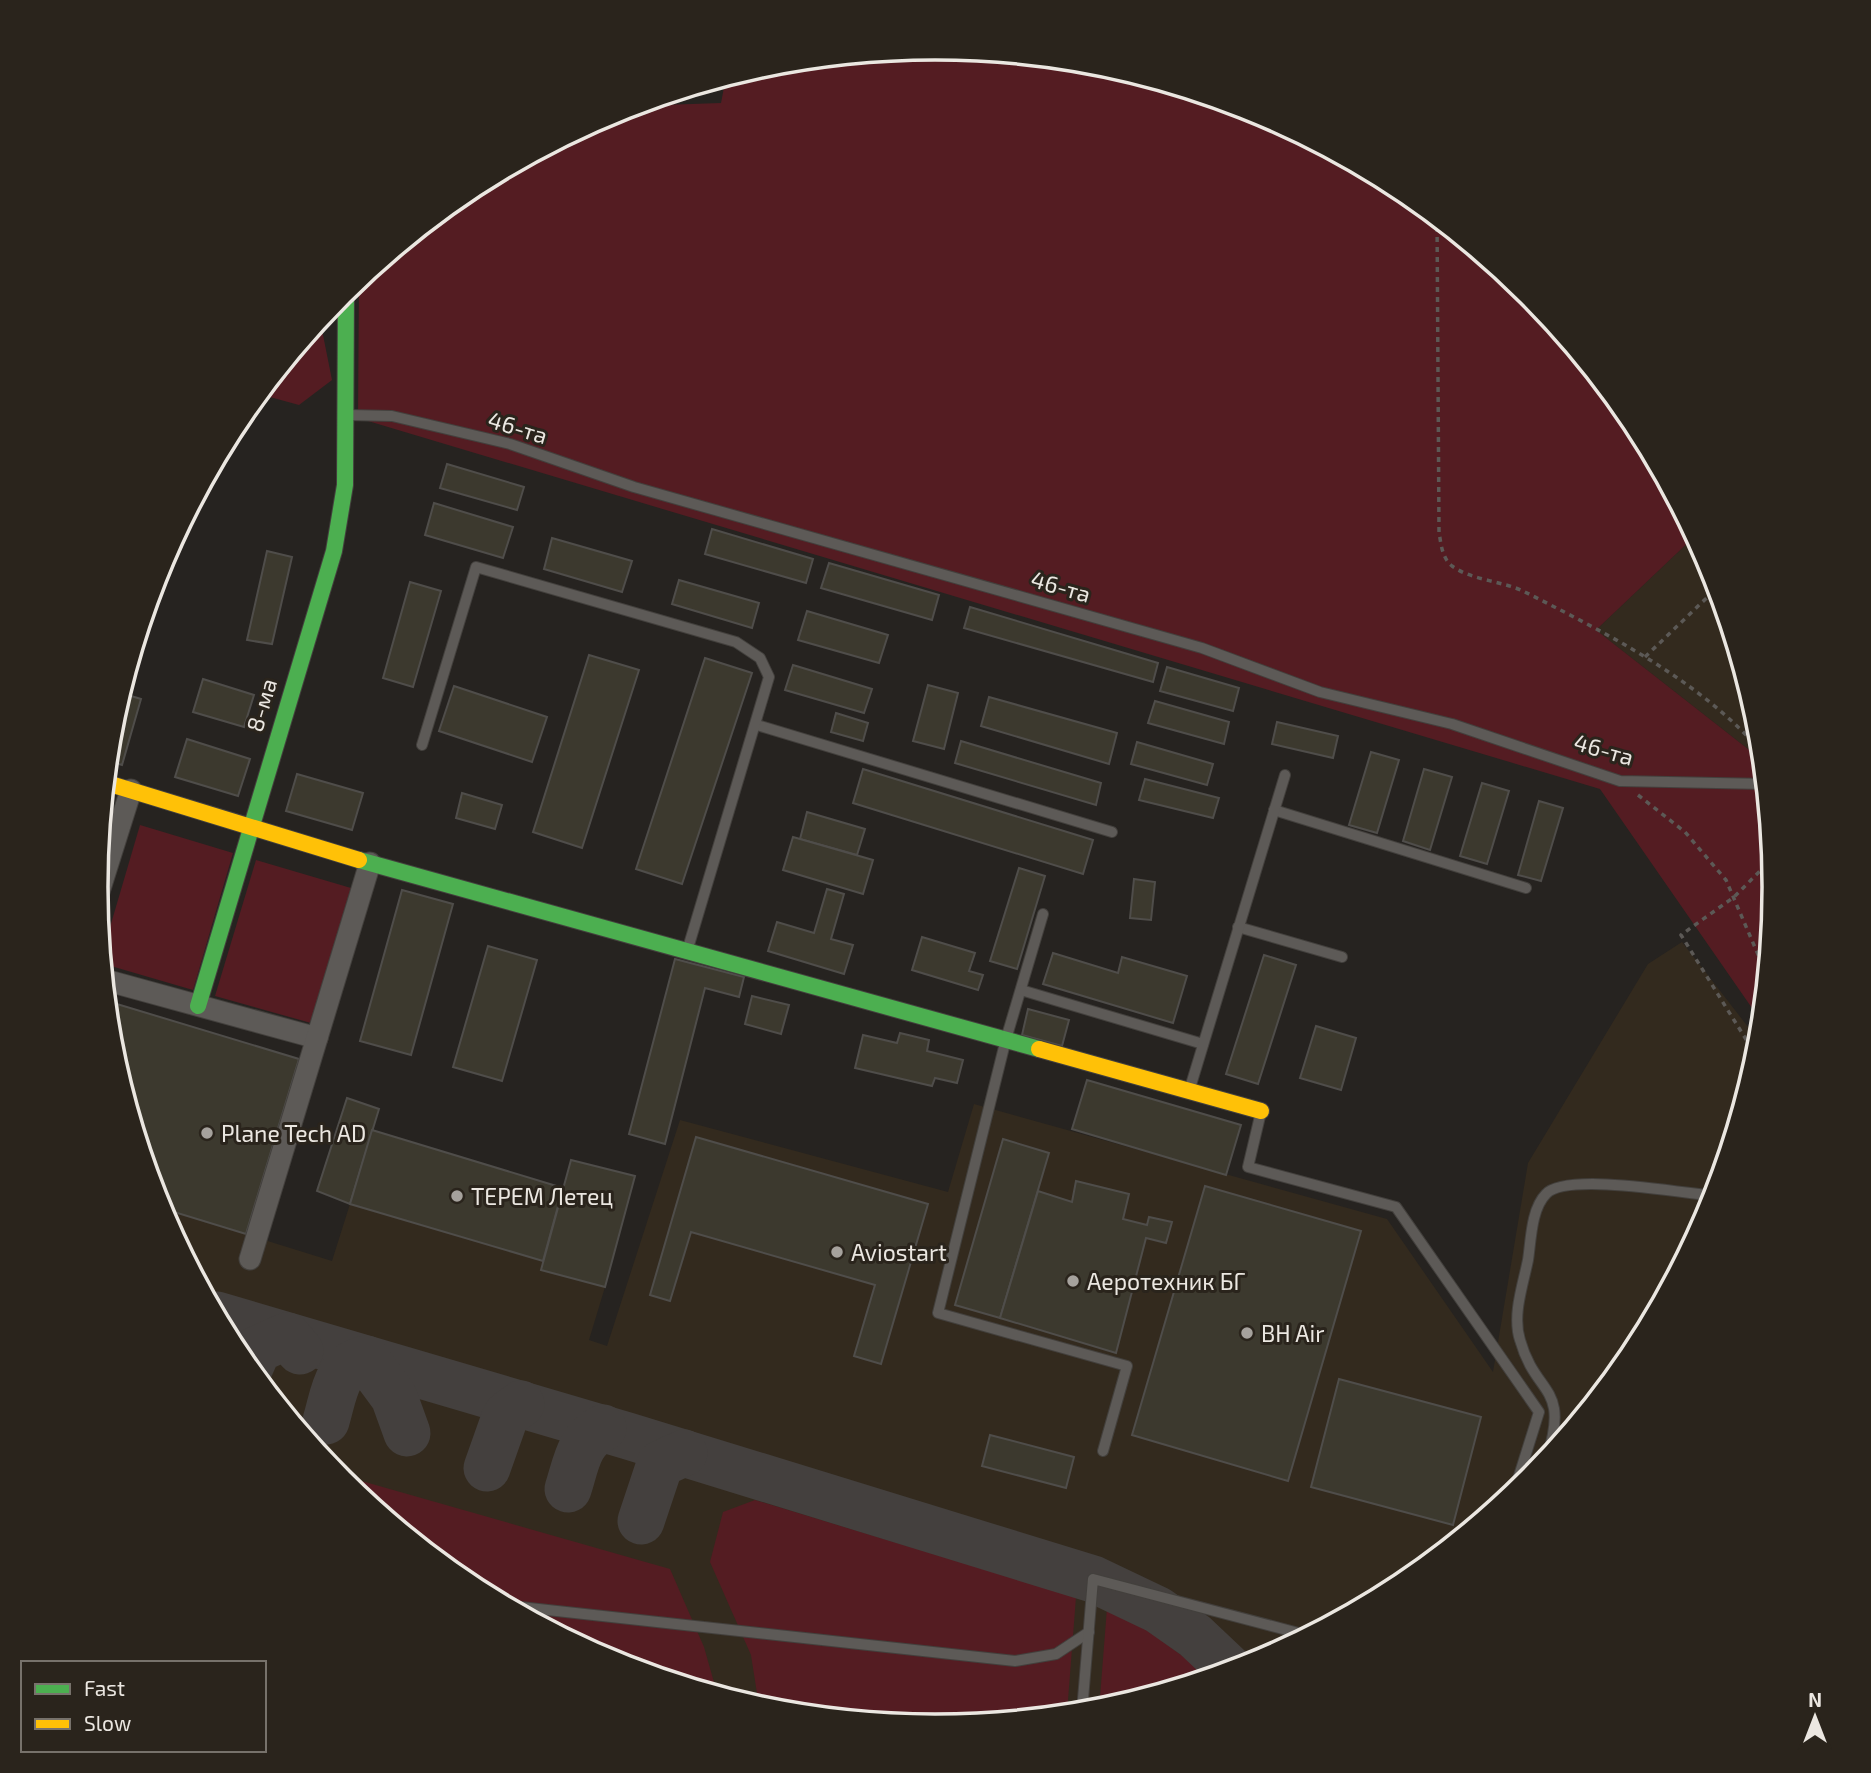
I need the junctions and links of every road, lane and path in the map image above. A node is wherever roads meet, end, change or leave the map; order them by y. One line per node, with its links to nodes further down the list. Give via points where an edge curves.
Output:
1 (1437, 229): 6 (path, via 1442,552 1451,566 1520,590)
2 (346, 307): 4 (street, 8-ма)
3 (333, 321): 4 (street, 8-ма)
4 (347, 415): 11 (lane, 46-та, via 392,416 510,444 634,487 1202,648 1320,692 1452,724); 16 (street, 8-ма, via 345,485 334,551)
5 (1709, 595): 6 (path)
6 (1646, 657): 8 (path, via 1684,683)
7 (757, 724): 9 (lane, via 769,677 760,658 736,642 476,567); 17 (lane); 25 (lane)
8 (1749, 740)
9 (422, 745)
10 (1284, 775): 15 (lane)
11 (1620, 781): 12 (lane, 46-та); 22 (path, via 1685,832 1726,880)
12 (1756, 784)
13 (115, 785): 14 (street)
14 (131, 790): 16 (street); 18 (street)
15 (1274, 810): 21 (lane); 24 (lane)
16 (252, 828): 19 (street); 30 (street, 8-ма)
17 (1112, 832)
18 (109, 860)
19 (370, 863): 25 (street); 31 (street)
20 (1762, 869): 22 (path)
21 (1526, 888)
22 (1734, 897): 27 (path); 33 (path, via 1681,935)
23 (1043, 914): 29 (lane)
24 (1238, 927): 26 (lane); 34 (lane)
25 (687, 951): 32 (street)
26 (1342, 957)
27 (1759, 957)
28 (115, 983): 30 (street)
29 (1021, 990): 32 (lane); 34 (lane)
30 (198, 1006): 31 (street)
31 (317, 1038): 38 (street)
32 (1006, 1039): 35 (street); 40 (lane, via 938,1313 1127,1366)
33 (1748, 1042)
34 (1203, 1044): 35 (lane)
35 (1189, 1090): 36 (street)
36 (1261, 1111): 41 (lane, via 1248,1167 1396,1207 1539,1412)
37 (1703, 1195): 39 (lane, via 1590,1183 1562,1184 1546,1194 1537,1210 1517,1320 1524,1353 1551,1394 1556,1413)
38 (250, 1259)
39 (1551, 1438)
40 (1103, 1451)
41 (1521, 1470)
42 (532, 1608): 43 (lane, via 1015,1661 1056,1654)
43 (1089, 1632): 44 (lane, via 1093,1580); 45 (lane)
44 (1293, 1632)
45 (1083, 1700)

